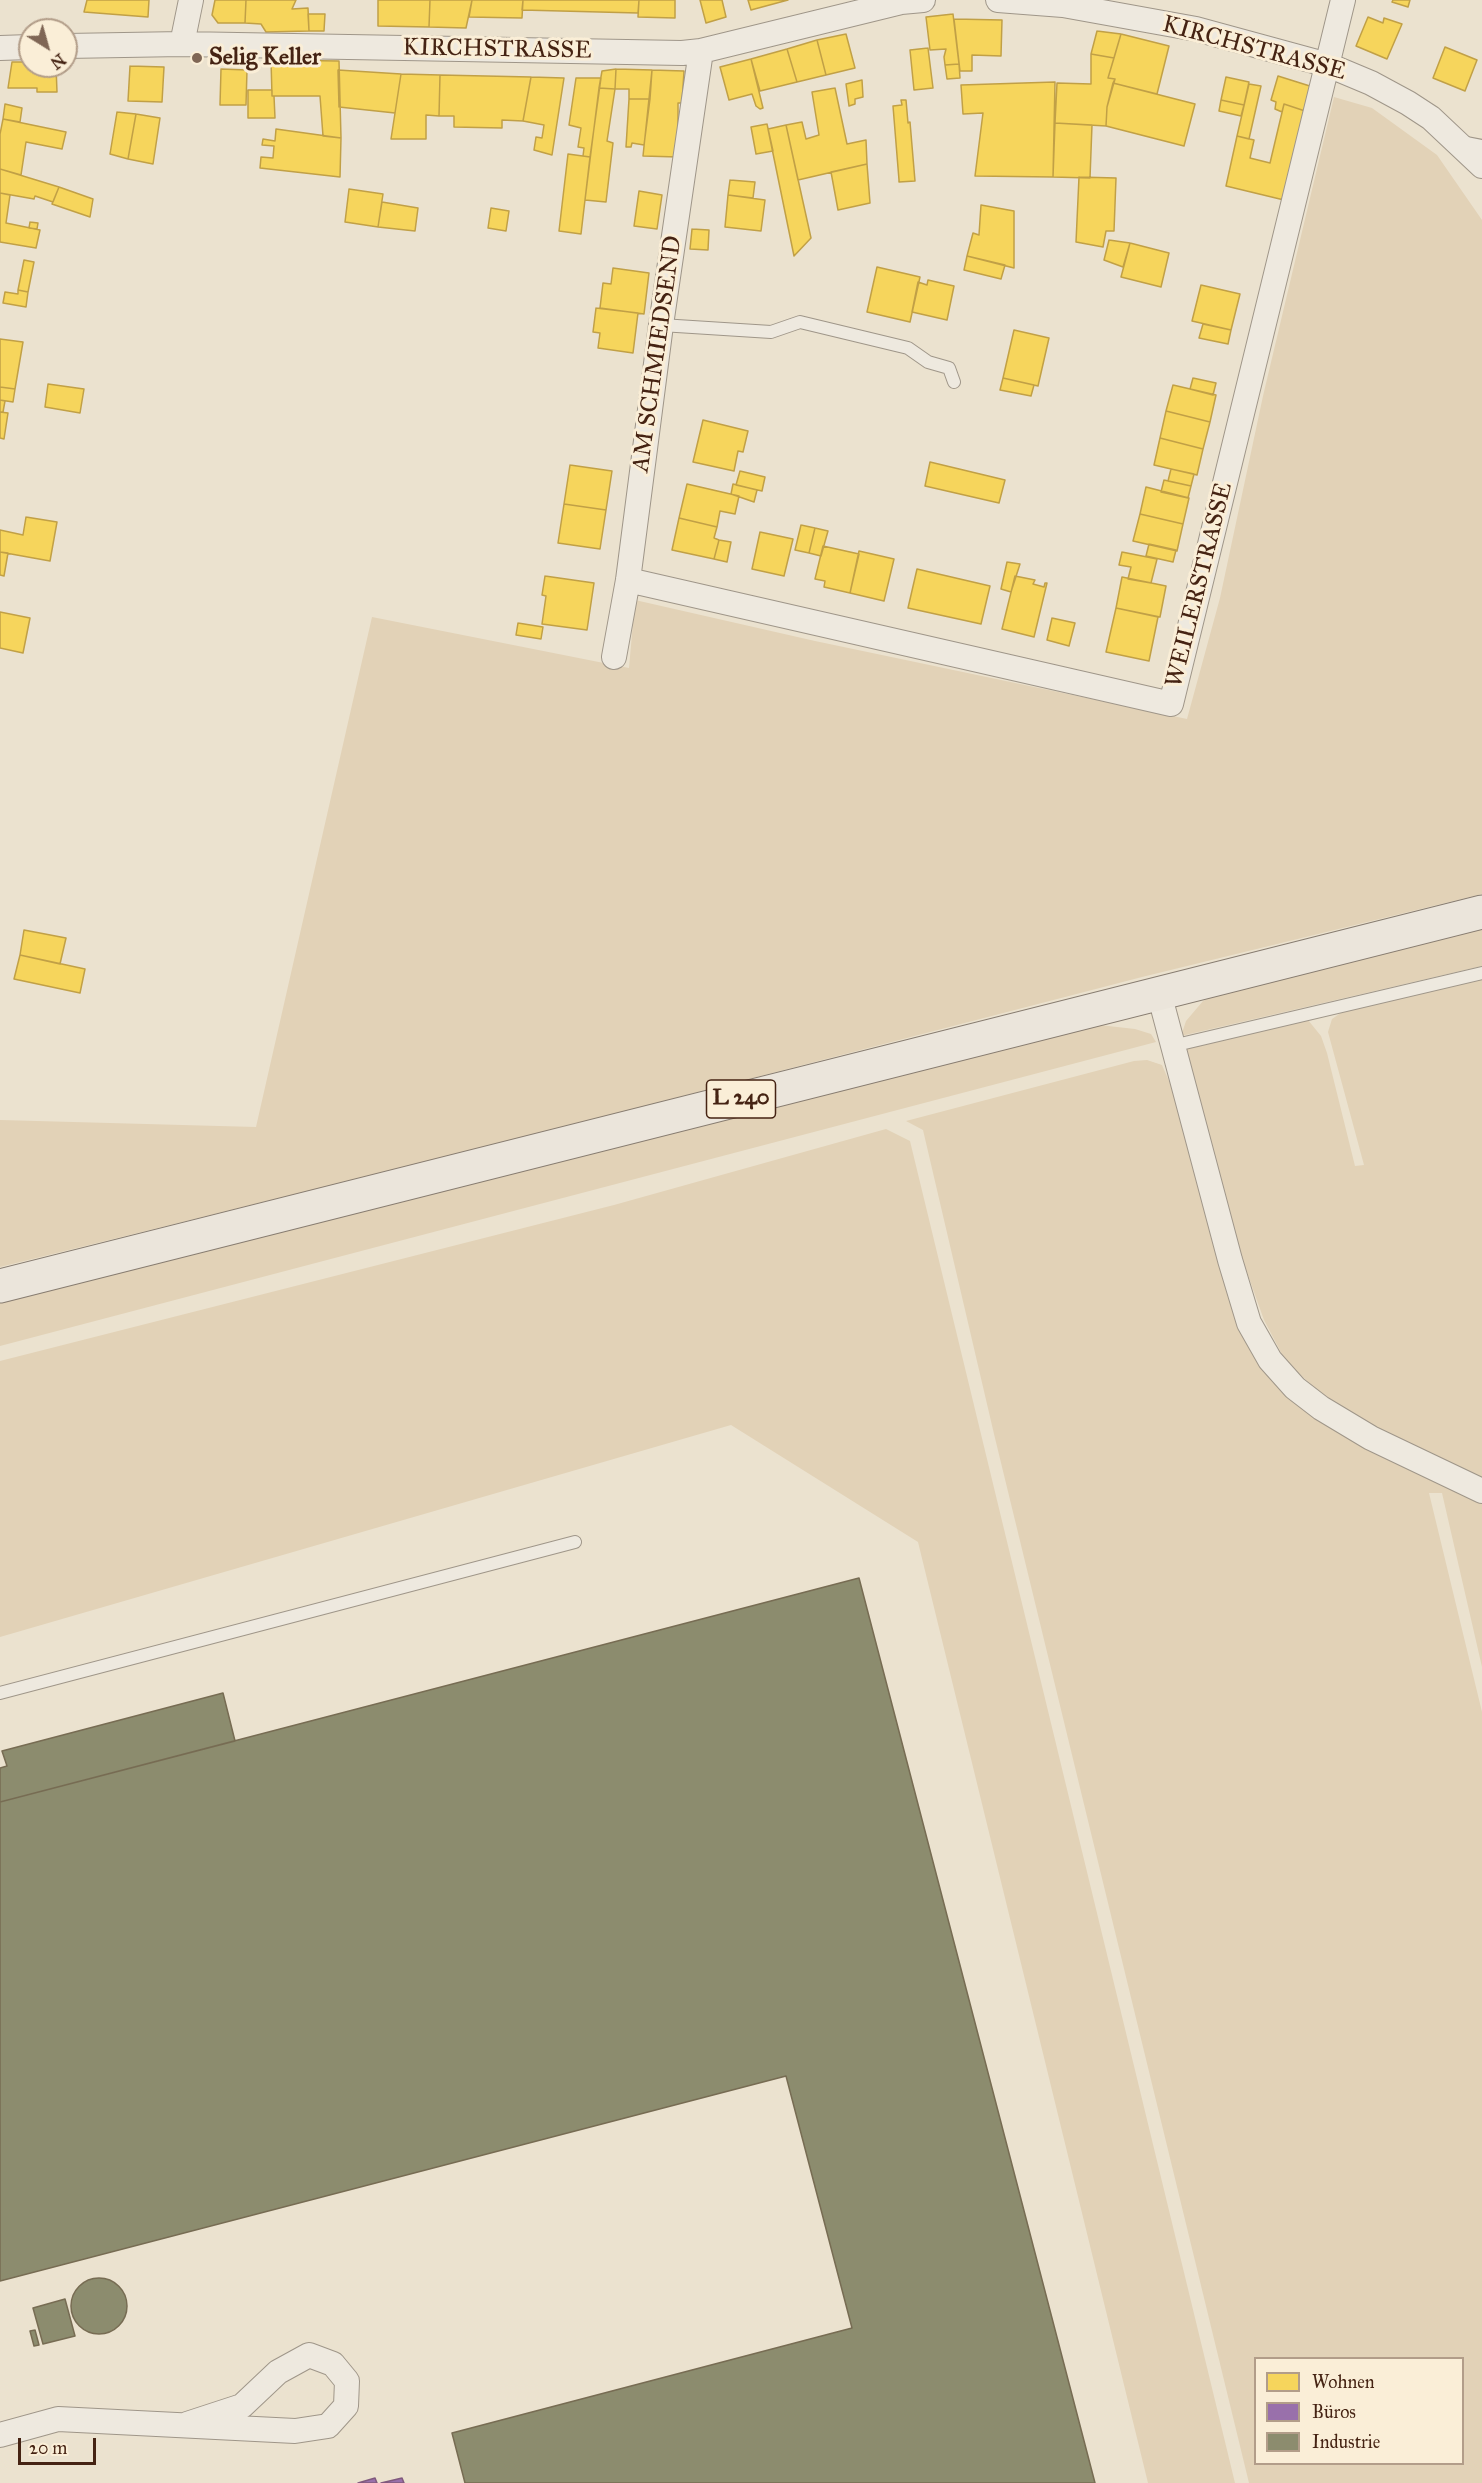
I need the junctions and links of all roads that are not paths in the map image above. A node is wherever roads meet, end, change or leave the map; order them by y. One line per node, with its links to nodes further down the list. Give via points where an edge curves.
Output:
1 (191, 0): 6 (street)
2 (923, 0): 5 (street, KIRCHSTRASSE)
3 (998, 0): 11 (street, KIRCHSTRASSE, via 1063,5 1177,25)
4 (1343, 0): 11 (street)
5 (858, 7): 10 (street, KIRCHSTRASSE)
6 (182, 44): 7 (street, KIRCHSTRASSE); 10 (street, KIRCHSTRASSE)
7 (78, 46)
8 (18, 47): 9 (street)
9 (0, 48)
10 (701, 51): 15 (street, AM SCHMIEDSEND)
11 (1328, 65): 12 (street, KIRCHSTRASSE, via 1408,103); 17 (street, WEILERSTRASSE, via 1171,704)
12 (1457, 141): 13 (lane); 14 (street, KIRCHSTRASSE)
13 (1482, 146)
14 (1482, 166)
15 (661, 325): 16 (lane, via 771,332 800,322 908,348 928,362 949,368); 17 (street, AM SCHMIEDSEND)
16 (954, 382)
17 (628, 580): 18 (street, AM SCHMIEDSEND)
18 (614, 657)
19 (1482, 912): 21 (main road, L 240)
20 (1482, 973): 22 (lane)
21 (1159, 993): 22 (street); 23 (main road, L 240)
22 (1172, 1046): 24 (street, via 1249,1323 1270,1360 1294,1388 1321,1408 1371,1438)
23 (0, 1286)
24 (1482, 1491)
25 (575, 1542): 26 (lane)
26 (0, 1693)
27 (187, 2424): 27 (street, via 295,2431 328,2426 346,2406 347,2381 333,2364 309,2355 278,2372 242,2406); 28 (street, via 58,2419)
28 (0, 2434)

